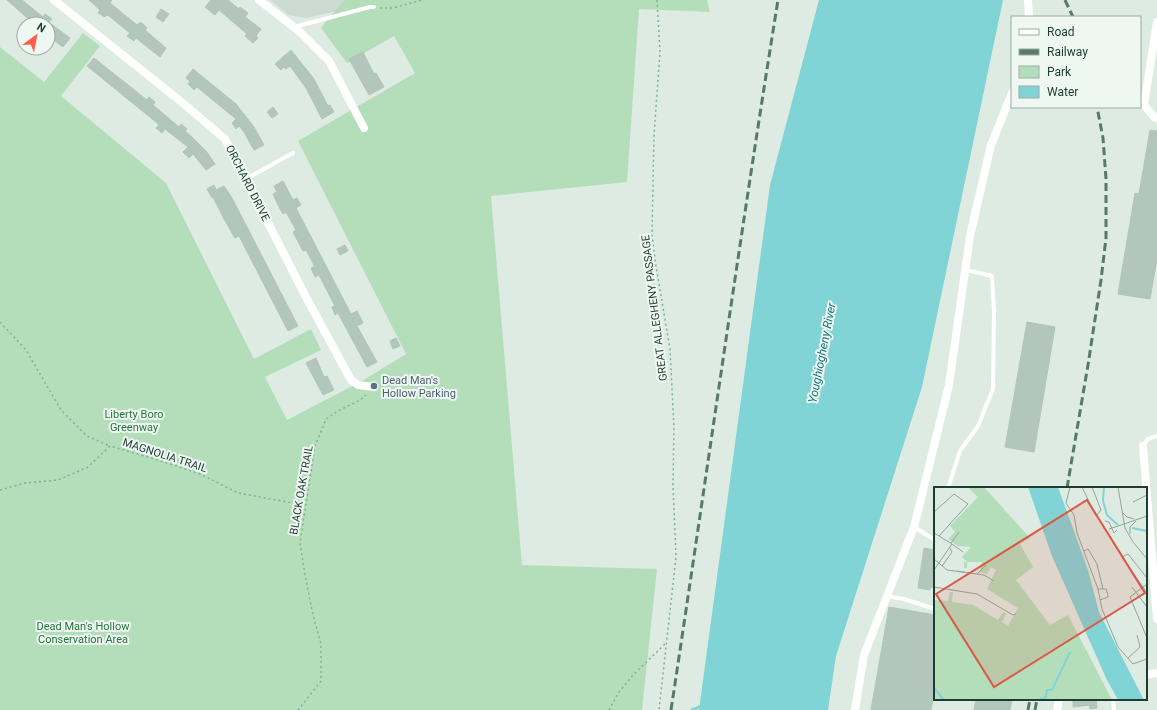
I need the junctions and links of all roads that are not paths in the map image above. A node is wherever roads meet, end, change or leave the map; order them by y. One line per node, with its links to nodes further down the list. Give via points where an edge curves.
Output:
1 (54, 0): 12 (street, ORCHARD DRIVE, via 225,139)
2 (1028, 0): 5 (street)
3 (262, 1): 7 (street)
4 (374, 7): 7 (lane)
5 (1029, 16)
6 (1157, 22): 9 (street, via 1144,105)
7 (293, 27): 10 (street, via 329,61)
8 (1011, 95): 13 (street, via 991,145 970,236)
9 (1157, 118)
10 (364, 128)
11 (294, 153): 12 (lane)
12 (246, 179): 14 (street, ORCHARD DRIVE, via 351,380 358,385)
13 (966, 270): 17 (lane, via 992,276 993,389 978,426 960,450); 20 (street, via 949,385)
14 (374, 387)
15 (1157, 436): 16 (lane, via 1148,439)
16 (1143, 446): 18 (street)
17 (948, 487)
18 (1146, 487)
19 (1147, 495): 24 (street)
20 (914, 527): 21 (lane); 22 (street)
21 (934, 539)
22 (887, 596): 23 (lane); 29 (street, via 864,655)
23 (934, 609)
24 (1157, 619)
25 (1157, 673): 26 (street)
26 (1147, 675)
27 (1059, 700): 30 (street)
28 (1113, 700): 31 (lane)
29 (855, 710)
30 (1057, 710)
31 (1114, 710)

